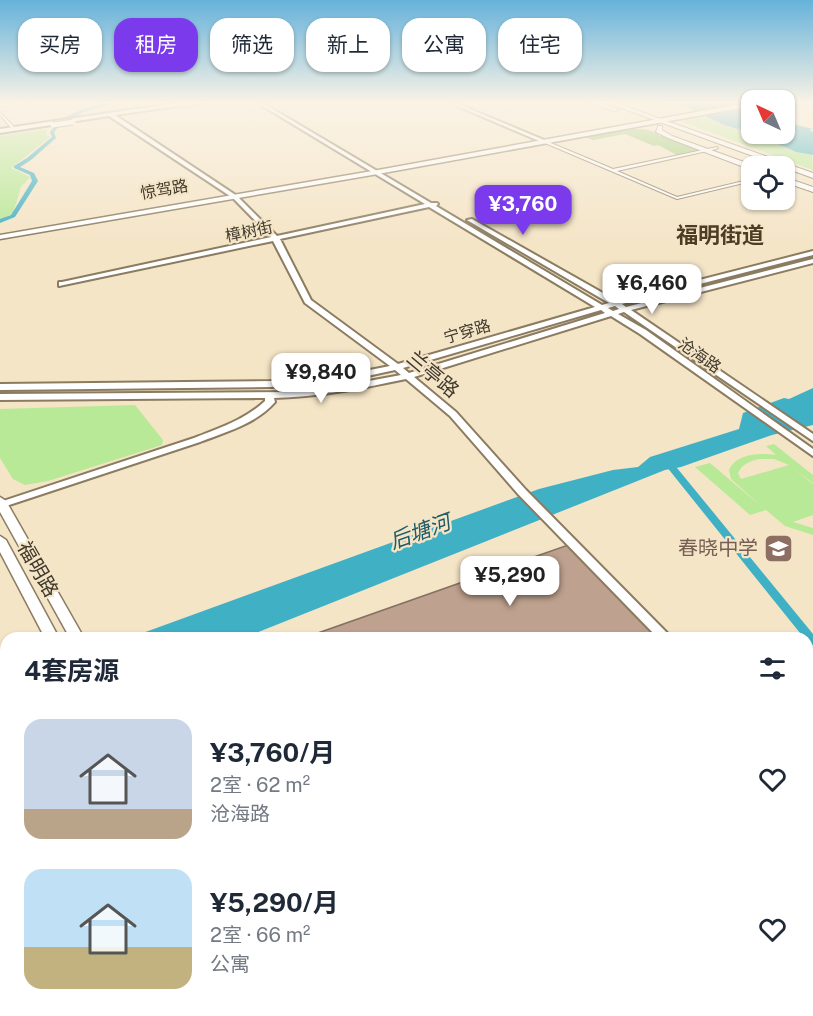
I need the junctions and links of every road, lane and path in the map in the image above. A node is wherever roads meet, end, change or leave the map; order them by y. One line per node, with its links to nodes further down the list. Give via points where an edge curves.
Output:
1 (164, 149): 22 (main road, 兰亭路)
2 (339, 149): 12 (main road, 沧海路)
3 (347, 149): 13 (main road, 沧海路)
4 (477, 149): 13 (main road, 惊驾路)
5 (505, 149): 15 (main road)
6 (564, 149): 14 (street)
7 (720, 149): 10 (highway)
8 (735, 149): 16 (highway)
9 (706, 150): 11 (highway); 14 (street)
10 (741, 157)
11 (741, 163)
12 (369, 167): 13 (main road, 沧海路); 22 (main road, 惊驾路)
13 (378, 169): 15 (main road, 沧海路); 22 (main road, 惊驾路); 24 (main road, 沧海路)
14 (614, 170): 19 (street, via 677,198)
15 (387, 171): 23 (main road, 沧海路)
16 (813, 176)
17 (795, 179): 20 (highway)
18 (795, 181): 21 (highway)
19 (741, 183)
20 (813, 185)
21 (813, 189)
22 (232, 194): 25 (main road, 惊驾路); 26 (main road, 惊驾路); 27 (main road, 兰亭路)
23 (441, 203): 24 (main road, 樟树街); 32 (main road, 沧海路)
24 (431, 205): 27 (main road, 樟树街); 33 (main road, 沧海路)
25 (0, 231)
26 (0, 237)
27 (276, 239): 30 (main road, 樟树街); 36 (main road, 兰亭路, via 308,301)
28 (813, 253): 31 (main road, 宁穿路, via 686,285)
29 (813, 261): 31 (main road, 宁穿路)
30 (62, 284)
31 (668, 294): 32 (main road, 宁穿路); 34 (main road, 宁穿路)
32 (616, 303): 33 (main road, 宁穿路); 34 (main road, 沧海路)
33 (601, 307): 35 (main road, 沧海路); 36 (main road, 宁穿路)
34 (626, 309): 35 (main road, 宁穿路); 41 (main road, 沧海路)
35 (612, 314): 37 (main road, 宁穿路); 42 (main road, 沧海路)
36 (397, 367): 37 (main road, 兰亭路); 38 (main road, 宁穿路, via 349,377 271,384)
37 (408, 376): 39 (main road, 宁穿路); 47 (main road, 兰亭路, via 453,414 528,498)
38 (0, 387)
39 (269, 395): 40 (main road, 宁穿路); 43 (main road, via 270,402 263,409 227,428)
40 (0, 397)
41 (813, 438)
42 (810, 450)
43 (1, 503): 46 (main road, 福明路)
44 (0, 540): 45 (main road, 福明路)
45 (49, 632)
46 (74, 632)
47 (660, 632)

